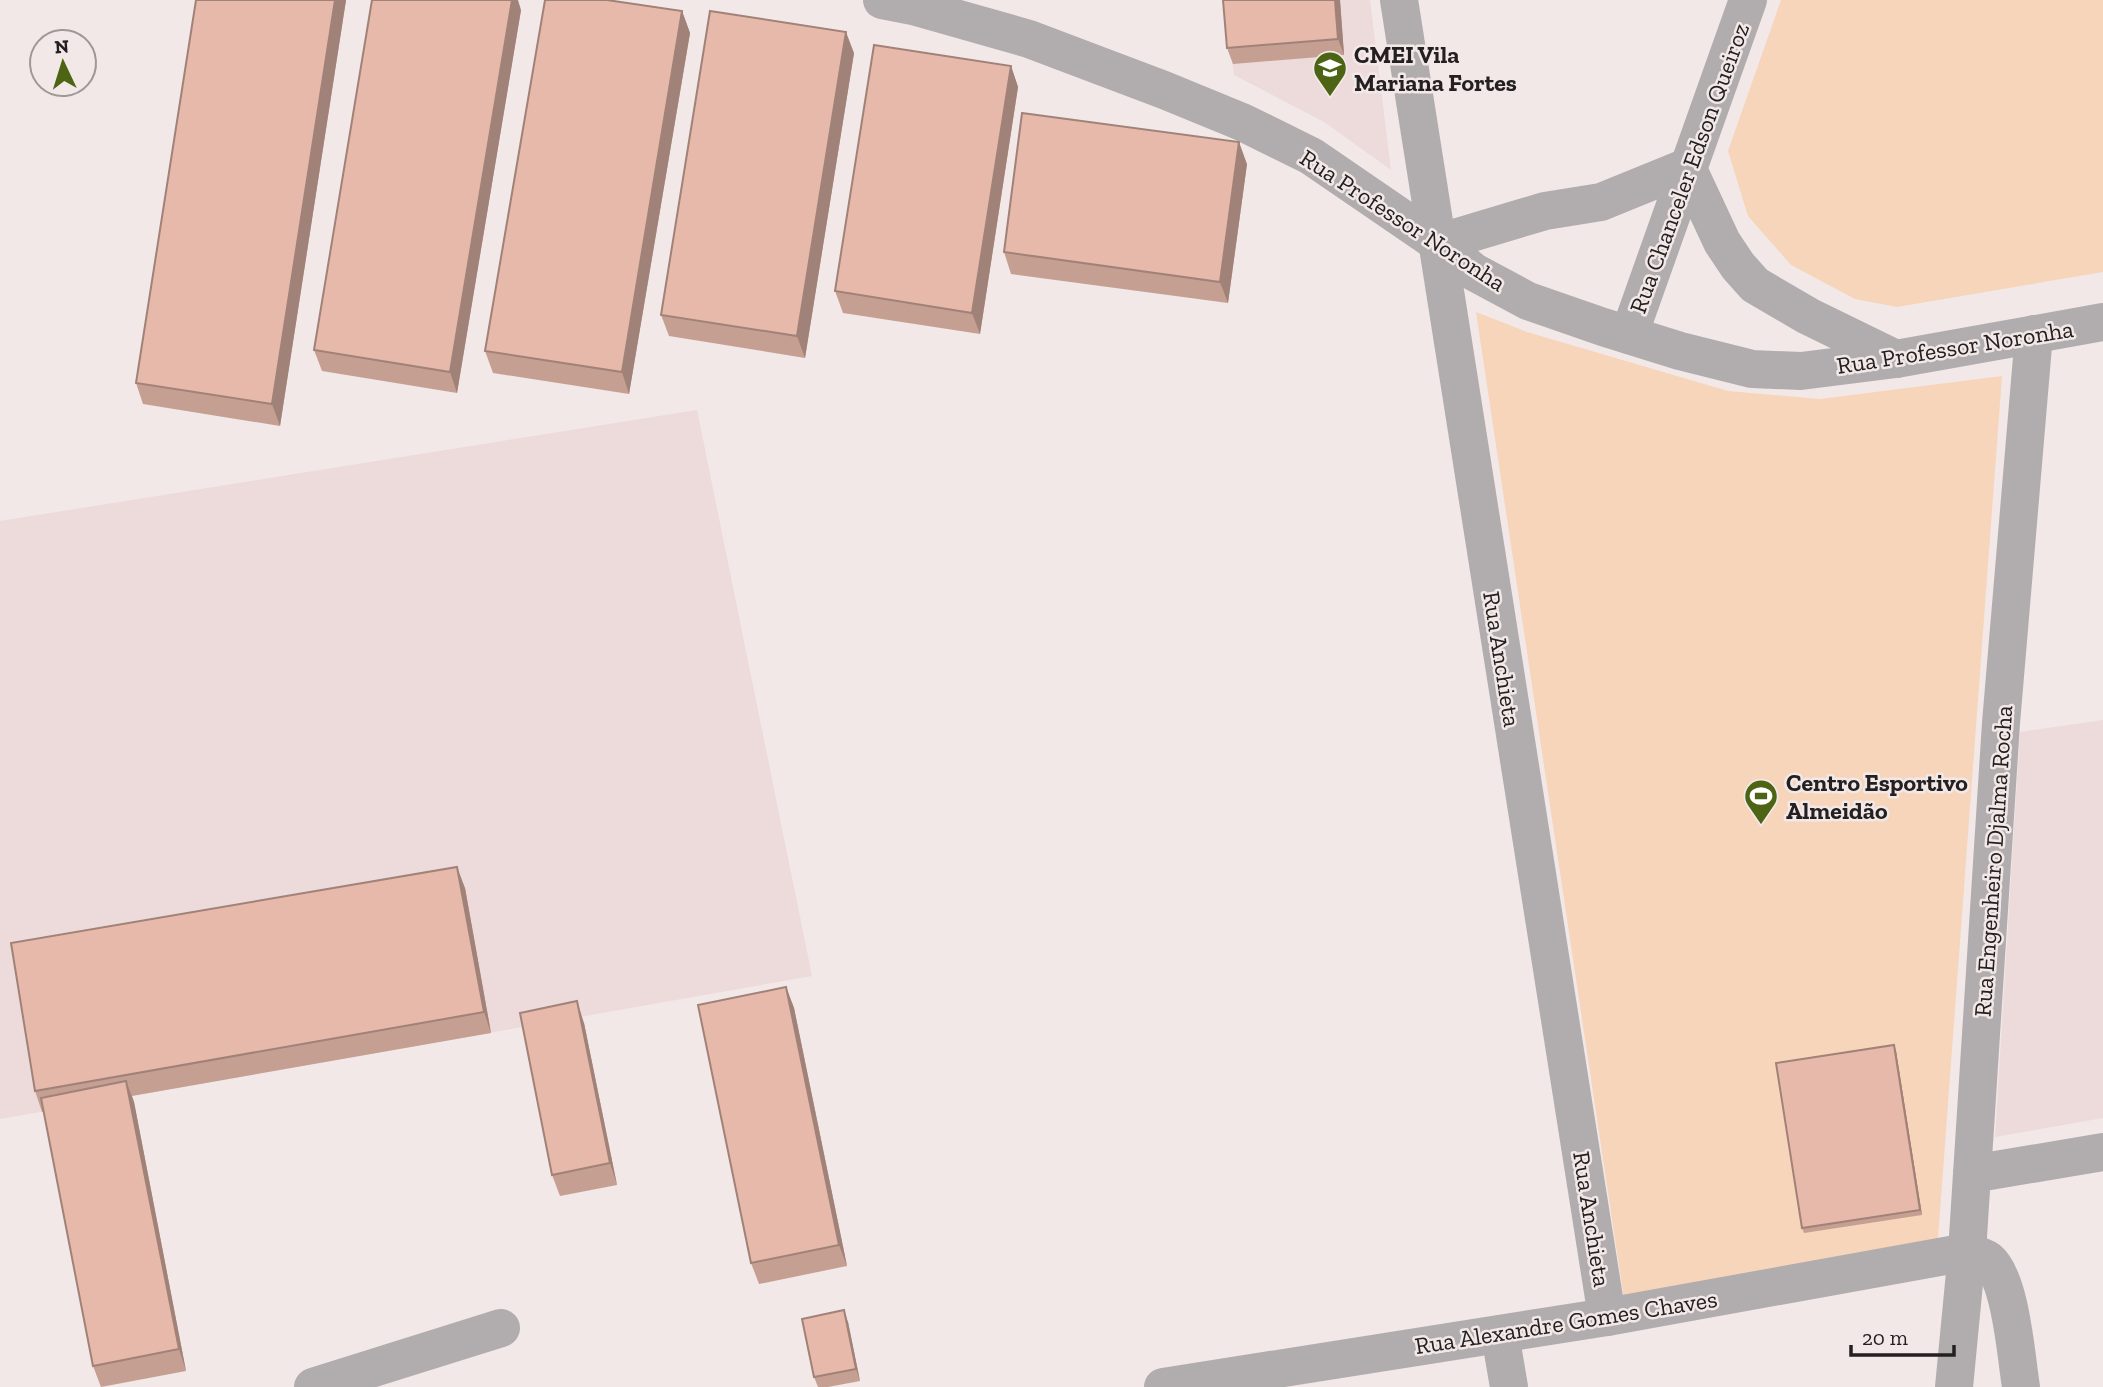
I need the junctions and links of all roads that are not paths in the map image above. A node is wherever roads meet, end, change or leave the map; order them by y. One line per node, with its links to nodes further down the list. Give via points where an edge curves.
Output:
1 (882, 0): 5 (street, Rua Professor Noronha, via 1029,39 1242,122 1311,156)
2 (1399, 0): 5 (street, Rua Anchieta)
3 (1748, 0): 4 (street, Rua Chanceler Edson Queiroz)
4 (1687, 167): 5 (street, via 1601,202 1545,211); 8 (street, Rua Chanceler Edson Queiroz); 9 (street, via 1722,242 1755,285)
5 (1438, 243): 8 (street, Rua Professor Noronha, via 1474,272 1528,301); 13 (street, Rua Anchieta)
6 (2103, 323): 7 (street, Rua Professor Noronha)
7 (2035, 334): 9 (street, Rua Professor Noronha); 11 (street, Rua Engenheiro Djalma Rocha, via 2001,723)
8 (1629, 335): 9 (street, Rua Professor Noronha, via 1752,369 1801,371)
9 (1896, 359)
10 (2103, 1152): 11 (street)
11 (1972, 1174): 12 (street, Rua Engenheiro Djalma Rocha)
12 (1967, 1252): 13 (street, Rua Alexandre Gomes Chaves); 20 (street, Rua Engenheiro Djalma Rocha); 21 (street, via 1986,1259 2000,1276)
13 (1607, 1317): 15 (street, Rua Alexandre Gomes Chaves)
14 (501, 1328): 17 (street)
15 (1500, 1334): 16 (street, Rua Alexandre Gomes Chaves); 19 (street)
16 (1243, 1381): 18 (street, Rua Alexandre Gomes Chaves)
17 (313, 1387)
18 (1163, 1387)
19 (1509, 1387)
20 (1954, 1387)
21 (2021, 1387)

